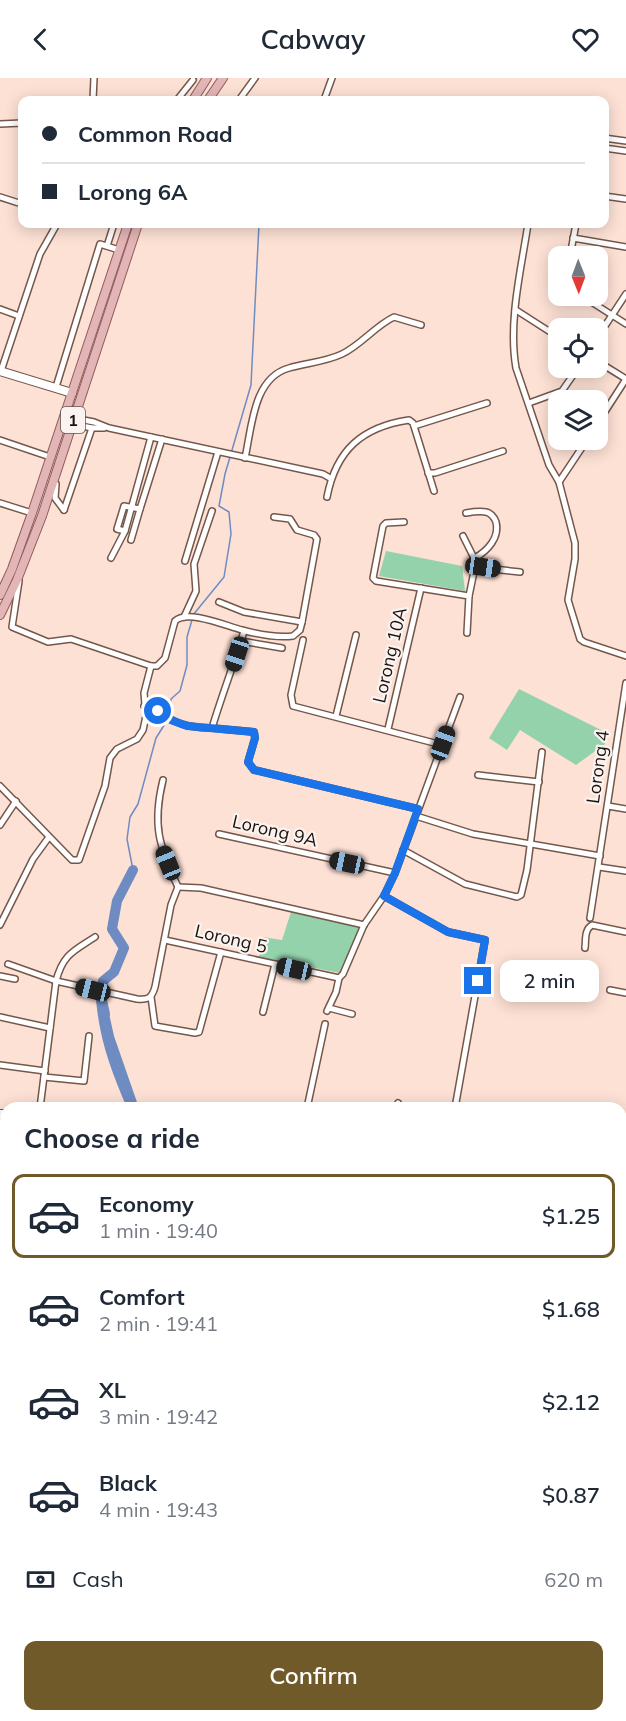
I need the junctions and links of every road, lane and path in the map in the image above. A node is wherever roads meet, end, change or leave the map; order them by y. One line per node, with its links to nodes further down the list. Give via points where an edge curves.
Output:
1 (94, 78): 8 (street)
2 (207, 78): 7 (main road)
3 (223, 78): 11 (main road)
4 (255, 78): 12 (street)
5 (332, 78): 13 (street)
6 (191, 79): 7 (street); 9 (street)
7 (201, 88): 10 (main road)
8 (93, 96)
9 (180, 96)
10 (196, 96)
11 (211, 96)
12 (242, 96)
13 (325, 96)
14 (18, 123): 15 (street)
15 (0, 124)
16 (609, 139): 17 (street)
17 (626, 141)
18 (609, 149): 19 (street)
19 (626, 151)
20 (0, 197): 23 (street)
21 (609, 197): 22 (street)
22 (626, 199)
23 (18, 203)
24 (55, 228): 40 (street, via 39,254)
25 (112, 228): 31 (street)
26 (127, 228): 34 (main road, 1)
27 (137, 228): 54 (main road, 1)
28 (527, 228): 38 (street)
29 (575, 228): 30 (street)
30 (573, 238): 32 (street); 33 (street)
31 (103, 245): 34 (street); 49 (street)
32 (572, 246)
33 (626, 247)
34 (119, 250): 50 (main road, 1)
35 (626, 294): 39 (street)
36 (598, 306): 39 (street)
37 (0, 309): 40 (street)
38 (516, 310): 44 (street); 52 (street, via 514,355)
39 (612, 315): 41 (street); 42 (street)
40 (20, 316): 46 (street)
41 (608, 321)
42 (626, 324)
43 (421, 325): 65 (street, via 394,317 343,354 271,376 259,400)
44 (548, 331)
45 (608, 368): 48 (street)
46 (1, 371): 49 (street)
47 (571, 378): 52 (street, via 562,391)
48 (626, 379): 53 (street)
49 (56, 387): 50 (street)
50 (72, 393): 64 (main road, 1)
51 (488, 403): 55 (street)
52 (529, 403): 69 (street, via 549,465)
53 (608, 407)
54 (72, 421): 56 (street); 57 (street, via 94,422); 66 (main road, 1)
55 (414, 426): 67 (street); 68 (street, via 412,421 406,421 360,438 346,449)
56 (92, 428): 57 (street); 66 (street, via 64,510 54,496)
57 (109, 428): 58 (street)
58 (151, 437): 59 (street); 73 (street)
59 (162, 439): 63 (street); 74 (street)
60 (0, 440): 64 (street)
61 (580, 450): 69 (street)
62 (503, 451): 67 (street)
63 (218, 452): 65 (street); 84 (street)
64 (50, 457): 76 (main road, 1)
65 (245, 458): 68 (street)
66 (57, 471): 86 (main road, 1)
67 (428, 473): 70 (street)
68 (330, 478): 71 (street)
69 (559, 482): 101 (street, via 575,543 568,600 577,634 584,642)
70 (434, 491)
71 (327, 497)
72 (0, 503): 76 (street)
73 (132, 506): 74 (street); 82 (street, via 124,506 117,529 125,531)
74 (140, 509): 81 (street)
75 (212, 511): 93 (street, via 194,564 196,591)
76 (32, 513): 89 (main road, 1)
77 (466, 513): 83 (street, via 488,512 496,526 491,544)
78 (274, 517): 94 (street, via 290,519 297,530 317,539)
79 (405, 522): 88 (street, via 383,526 373,578)
80 (463, 536): 83 (street)
81 (131, 540)
82 (111, 558)
83 (475, 558): 85 (street)
84 (185, 561)
85 (475, 567): 87 (street); 90 (street)
86 (21, 570): 92 (main road, 1); 102 (street, via 12,627 52,642 71,639)
87 (520, 572)
88 (421, 588): 90 (street); 108 (street, Lorong 10A)
89 (0, 595)
90 (469, 596): 96 (street)
91 (219, 602): 94 (street, via 244,612)
92 (0, 615)
93 (186, 617): 95 (street); 102 (street, via 175,621 162,663)
94 (302, 622): 95 (street, via 298,632 290,637)
95 (244, 631): 99 (street)
96 (467, 633)
97 (356, 635): 106 (street)
98 (303, 640): 106 (street, via 291,703)
99 (241, 641): 100 (street); 107 (street)
100 (282, 648)
101 (626, 656)
102 (151, 666): 105 (street)
103 (626, 683): 110 (street, Lorong 4)
104 (460, 697): 109 (street)
105 (144, 706): 107 (street, via 193,727); 123 (street, via 145,722 140,736 117,749 110,758 105,786 79,860 72,860)
106 (336, 717): 108 (street)
107 (212, 728): 120 (street, via 254,732 248,762 254,770)
108 (388, 729): 109 (street)
109 (442, 745): 120 (street)
110 (616, 748): 111 (street); 118 (street, Lorong 4)
111 (626, 749)
112 (542, 752): 115 (street)
113 (478, 775): 115 (street)
114 (163, 780): 130 (street, via 158,835)
115 (539, 782): 124 (street)
116 (0, 786): 117 (street)
117 (16, 801): 121 (street); 123 (street)
118 (608, 806): 119 (street); 126 (street, Lorong 4)
119 (626, 809)
120 (417, 812): 124 (street, via 472,834); 125 (street)
121 (0, 825)
122 (219, 834): 129 (street, Lorong 9A)
123 (49, 837): 133 (street, via 33,859)
124 (531, 843): 125 (street, via 524,892 517,897 465,884); 126 (street)
125 (403, 850): 129 (street)
126 (600, 856): 127 (street, Lorong 4)
127 (599, 867): 128 (street); 132 (street, Lorong 4)
128 (626, 871)
129 (395, 873): 131 (street)
130 (178, 887): 134 (street, via 201,888); 137 (street)
131 (384, 896): 134 (street); 159 (street, via 448,932 485,940)
132 (590, 918)
133 (0, 925)
134 (364, 925): 143 (street)
135 (626, 932): 138 (street, via 588,927)
136 (95, 937): 145 (street, via 68,954)
137 (165, 940): 139 (street, Lorong 5); 148 (street)
138 (585, 948)
139 (221, 952): 141 (street, Lorong 5); 148 (street, via 199,1032 155,1026)
140 (8, 964): 145 (street)
141 (275, 964): 143 (street, Lorong 5); 149 (street)
142 (0, 976): 144 (street)
143 (339, 978): 150 (street, via 328,1010)
144 (15, 979)
145 (57, 981): 148 (street, via 136,999); 153 (street)
146 (610, 990): 147 (street)
147 (626, 993)
148 (152, 997)
149 (263, 1012)
150 (352, 1014)
151 (0, 1017): 153 (street)
152 (325, 1024): 158 (street)
153 (50, 1028): 156 (street)
154 (89, 1036): 156 (street, via 85,1080)
155 (0, 1065): 156 (street)
156 (44, 1074): 157 (street)
157 (41, 1102)
158 (308, 1102)
159 (456, 1102)

